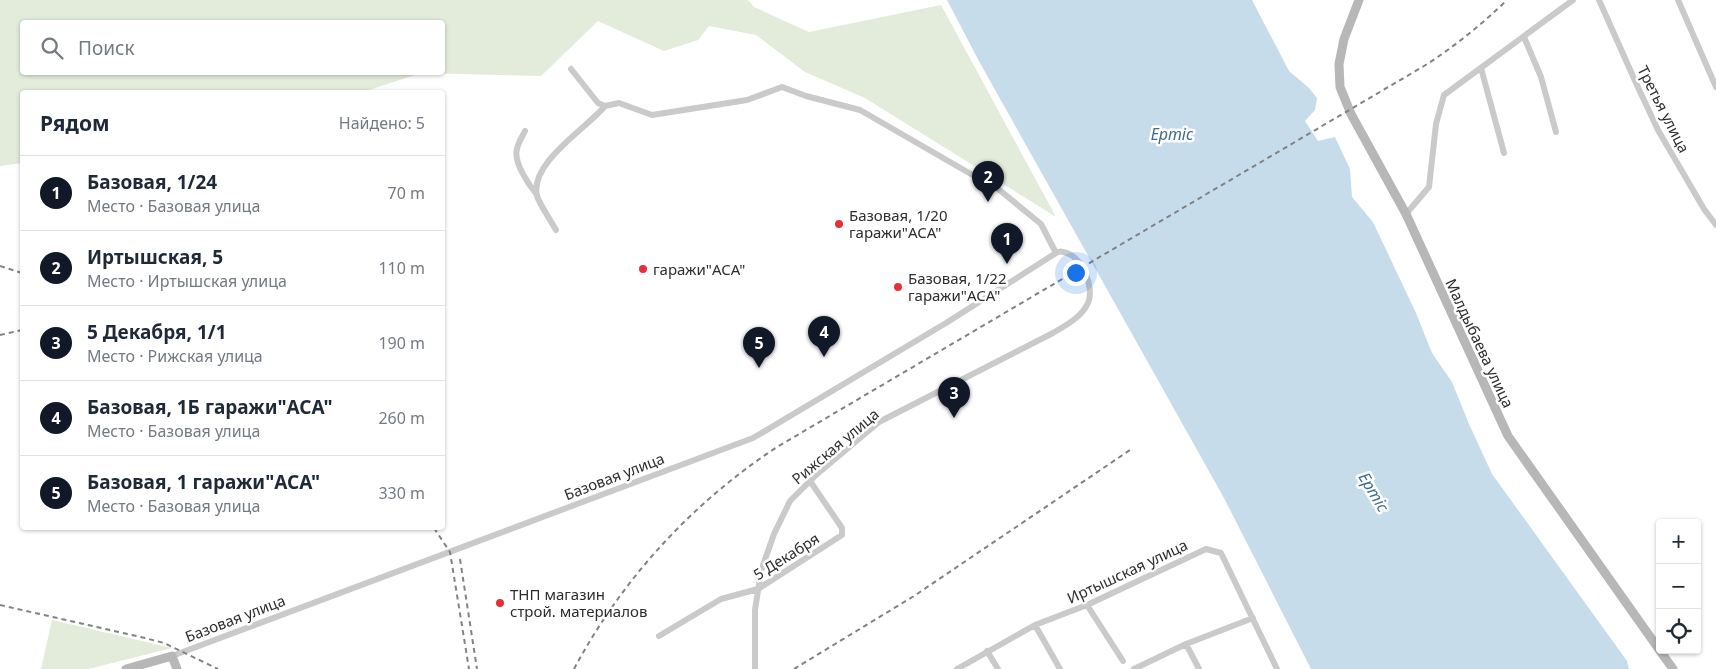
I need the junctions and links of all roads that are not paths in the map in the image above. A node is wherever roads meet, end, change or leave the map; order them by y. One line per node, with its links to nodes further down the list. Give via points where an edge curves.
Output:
1 (1359, 0): 14 (main road, Малдыбаева улица, via 1344,39 1340,87 1350,114)
2 (1573, 0): 5 (street)
3 (1599, 0): 15 (street, Третья улица, via 1658,130)
4 (1678, 0): 8 (street)
5 (1524, 36): 6 (street); 11 (street, via 1541,77)
6 (1481, 68): 12 (street); 14 (street, via 1444,96 1436,124 1429,187)
7 (571, 69): 9 (street, via 598,103)
8 (1716, 87)
9 (605, 106): 13 (street, via 545,164 538,179); 17 (street, via 620,103 652,115 747,100 782,87 860,110 997,188 1041,224)
10 (525, 131): 13 (street, via 516,151 520,167)
11 (1556, 132)
12 (1504, 153)
13 (537, 195): 16 (street)
14 (1406, 214): 37 (main road, Малдыбаева улица, via 1508,436)
15 (1716, 225)
16 (556, 230)
17 (1056, 253): 18 (street, Рижская улица, via 1072,256 1089,280 1088,302 1072,322 879,422); 26 (street, Базовая улица, via 946,323 752,438)
18 (810, 481): 19 (street, Рижская улица, via 790,501 774,534); 19 (street, 5 Декабря, via 842,528 842,535)
19 (758, 589): 23 (street, 5 Декабря, via 721,599); 30 (street, Рижская улица)
20 (1087, 605): 21 (street, Иртышская улица, via 1206,549 1222,552); 22 (street, Иртышская улица); 27 (street)
21 (1253, 618): 24 (street); 36 (street, Иртышская улица)
22 (1035, 626): 25 (street, Иртышская улица); 33 (street)
23 (658, 636)
24 (1186, 644): 34 (street); 35 (street)
25 (987, 651): 31 (street, Иртышская улица); 32 (street)
26 (172, 656): 28 (main road, Базовая улица); 29 (main road)
27 (1123, 661)
28 (126, 669)
29 (177, 669)
30 (755, 669)
31 (957, 669)
32 (998, 669)
33 (1060, 669)
34 (1133, 669)
35 (1199, 669)
36 (1277, 669)
37 (1672, 669)

